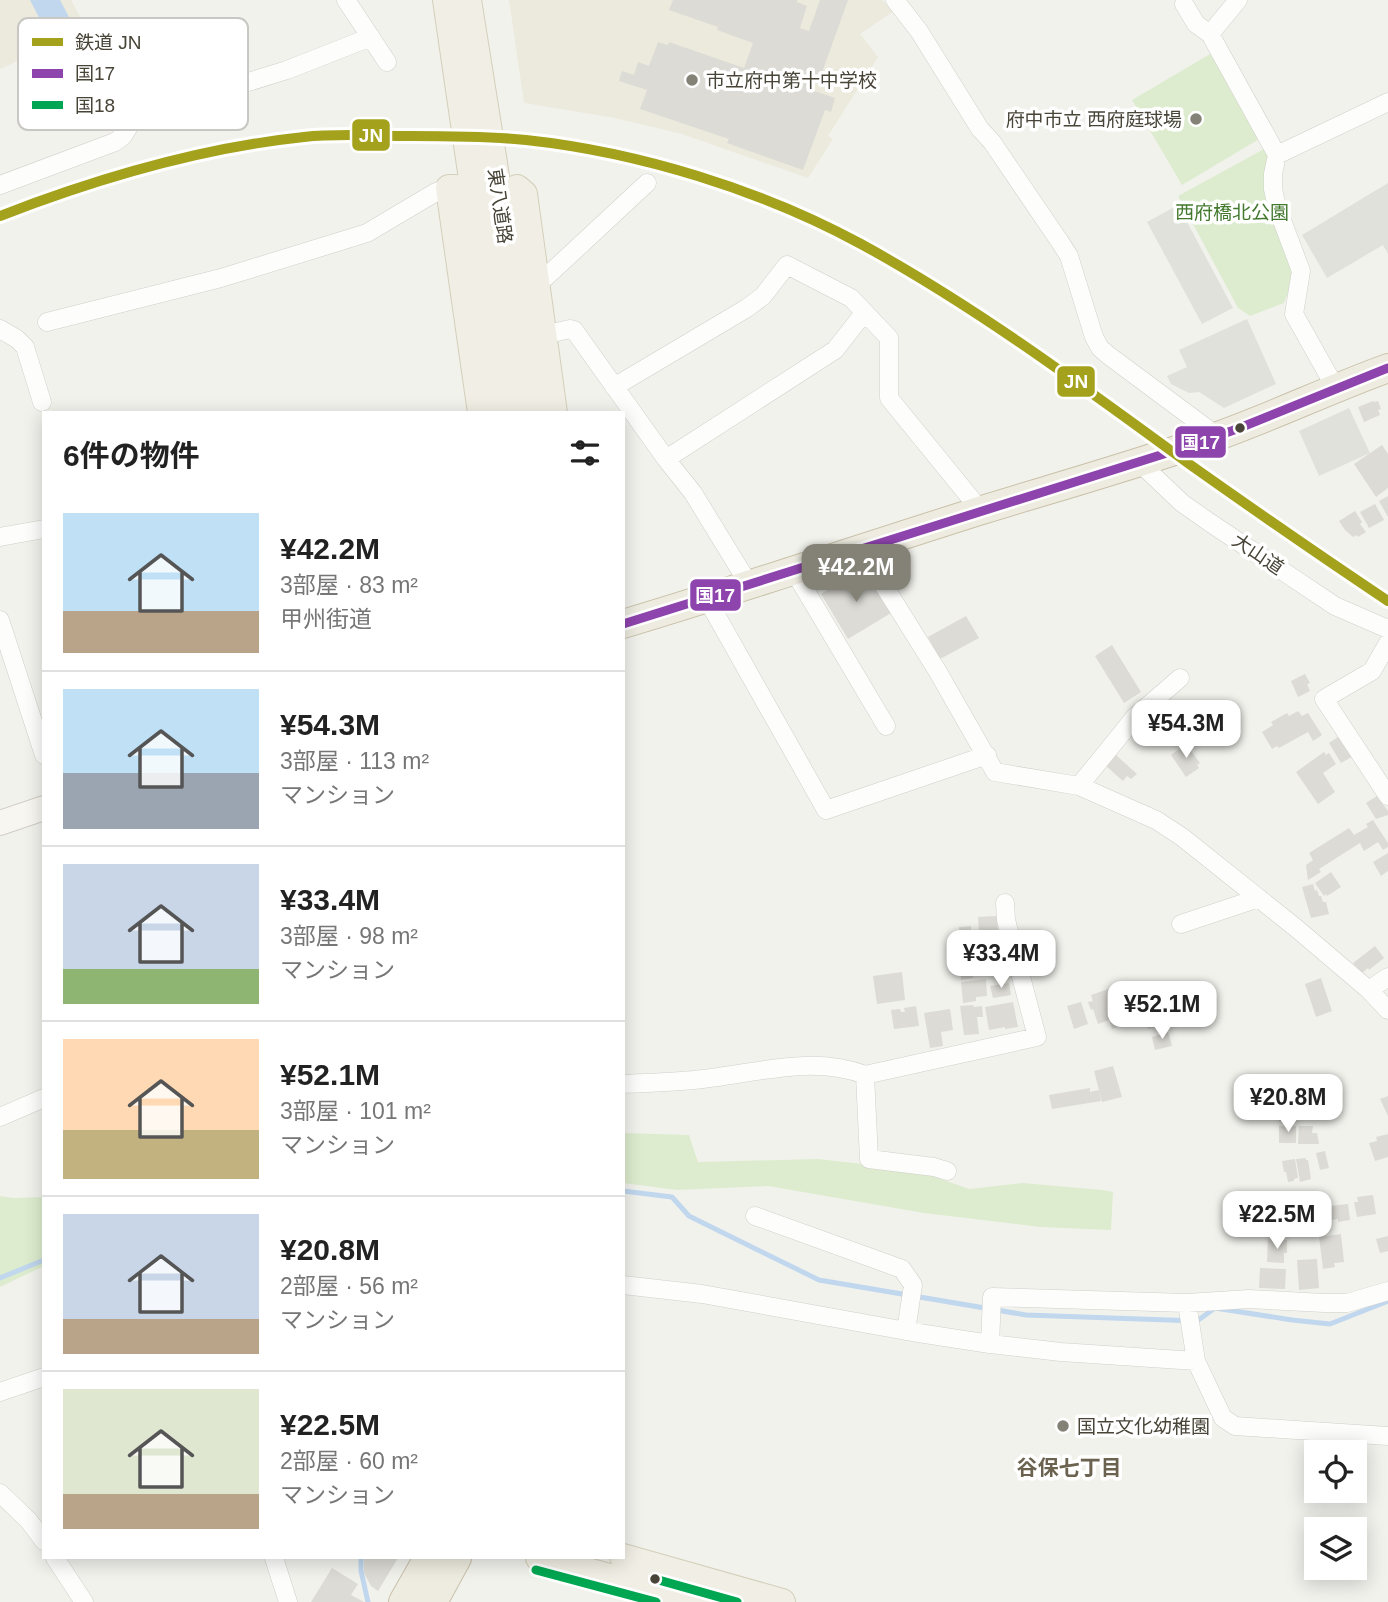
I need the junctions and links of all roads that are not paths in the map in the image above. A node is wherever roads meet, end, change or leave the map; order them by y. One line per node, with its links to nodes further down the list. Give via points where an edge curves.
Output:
1 (346, 0): 8 (street)
2 (446, 0): 11 (main road, 東八道路)
3 (468, 0): 11 (main road, 東八道路)
4 (895, 0): 33 (street, via 1069,256 1100,348)
5 (1238, 0): 7 (street)
6 (1184, 4): 7 (street, via 1196,24)
7 (1210, 34): 14 (street)
8 (371, 37): 9 (street); 10 (street)
9 (387, 62)
10 (248, 82)
11 (472, 94): 15 (main road, 東八道路)
12 (1388, 102): 14 (street)
13 (127, 130): 17 (street, via 115,142)
14 (1277, 155): 27 (street, via 1273,189 1301,271 1294,314)
15 (482, 163): 30 (main road, 東八道路); 31 (main road, 東八道路)
16 (647, 183): 20 (street, via 546,278)
17 (0, 185)
18 (452, 188): 22 (street, via 436,192 367,233 221,278); 29 (main road)
19 (517, 188): 20 (main road, via 524,194)
20 (535, 279): 24 (main road)
21 (864, 313): 26 (street, via 851,298 787,265 747,309); 34 (street, via 835,350); 36 (street, via 889,338 889,398)
22 (47, 323)
23 (0, 329): 28 (street, via 25,347)
24 (543, 335): 26 (street, via 574,330); 32 (main road)
25 (1388, 368): 27 (highway)
26 (614, 387): 34 (street)
27 (1335, 387): 33 (highway)
28 (42, 402)
29 (481, 411)
30 (506, 411)
31 (530, 411)
32 (554, 411)
33 (1209, 439): 35 (highway)
34 (666, 459): 41 (street, via 693,493)
35 (1147, 460): 36 (highway); 45 (street, 大山道, via 1182,503 1209,522 1335,606)
36 (981, 511): 39 (highway)
37 (42, 529): 38 (street)
38 (0, 537)
39 (861, 549): 40 (highway); 50 (street)
40 (794, 571): 41 (highway); 48 (street)
41 (750, 586): 42 (highway)
42 (707, 599): 44 (highway); 50 (street, via 826,810)
43 (0, 620): 49 (street)
44 (625, 623)
45 (1388, 629)
46 (1388, 643): 52 (street, via 1372,671 1324,699)
47 (1180, 678): 51 (street, via 1135,717)
48 (886, 726)
49 (42, 749)
50 (987, 755): 51 (street, via 995,772)
51 (1079, 786): 55 (street, via 1156,820)
52 (1388, 796)
53 (42, 809): 54 (main road)
54 (0, 822)
55 (1259, 898): 57 (street); 59 (street)
56 (1005, 903): 61 (street, via 1037,1037)
57 (1181, 924)
58 (1388, 977): 59 (street)
59 (1369, 990): 60 (street)
60 (1388, 1010)
61 (865, 1075): 62 (street, via 808,1065); 65 (street, via 869,1159)
62 (625, 1084)
63 (42, 1099): 64 (street)
64 (0, 1118)
65 (947, 1171)
66 (755, 1216): 70 (street, via 902,1269 913,1285)
67 (625, 1285): 70 (street, via 702,1294)
68 (1388, 1291): 69 (street, via 1347,1303 1249,1299)
69 (1189, 1315): 71 (street, via 992,1297); 72 (street)
70 (906, 1331): 71 (street)
71 (990, 1344): 72 (street)
72 (1196, 1360): 75 (street, via 1223,1418 1236,1426)
73 (42, 1378): 74 (street)
74 (0, 1392)
75 (1388, 1436)
76 (0, 1493): 77 (street)
77 (42, 1538)
78 (625, 1558): 89 (main road)
79 (56, 1559): 84 (street)
80 (274, 1559): 85 (street)
81 (427, 1559): 86 (highway)
82 (456, 1559): 87 (highway)
83 (543, 1559): 88 (main road)
84 (84, 1602)
85 (288, 1602)
86 (403, 1602)
87 (433, 1602)
88 (703, 1602)
89 (782, 1602)

